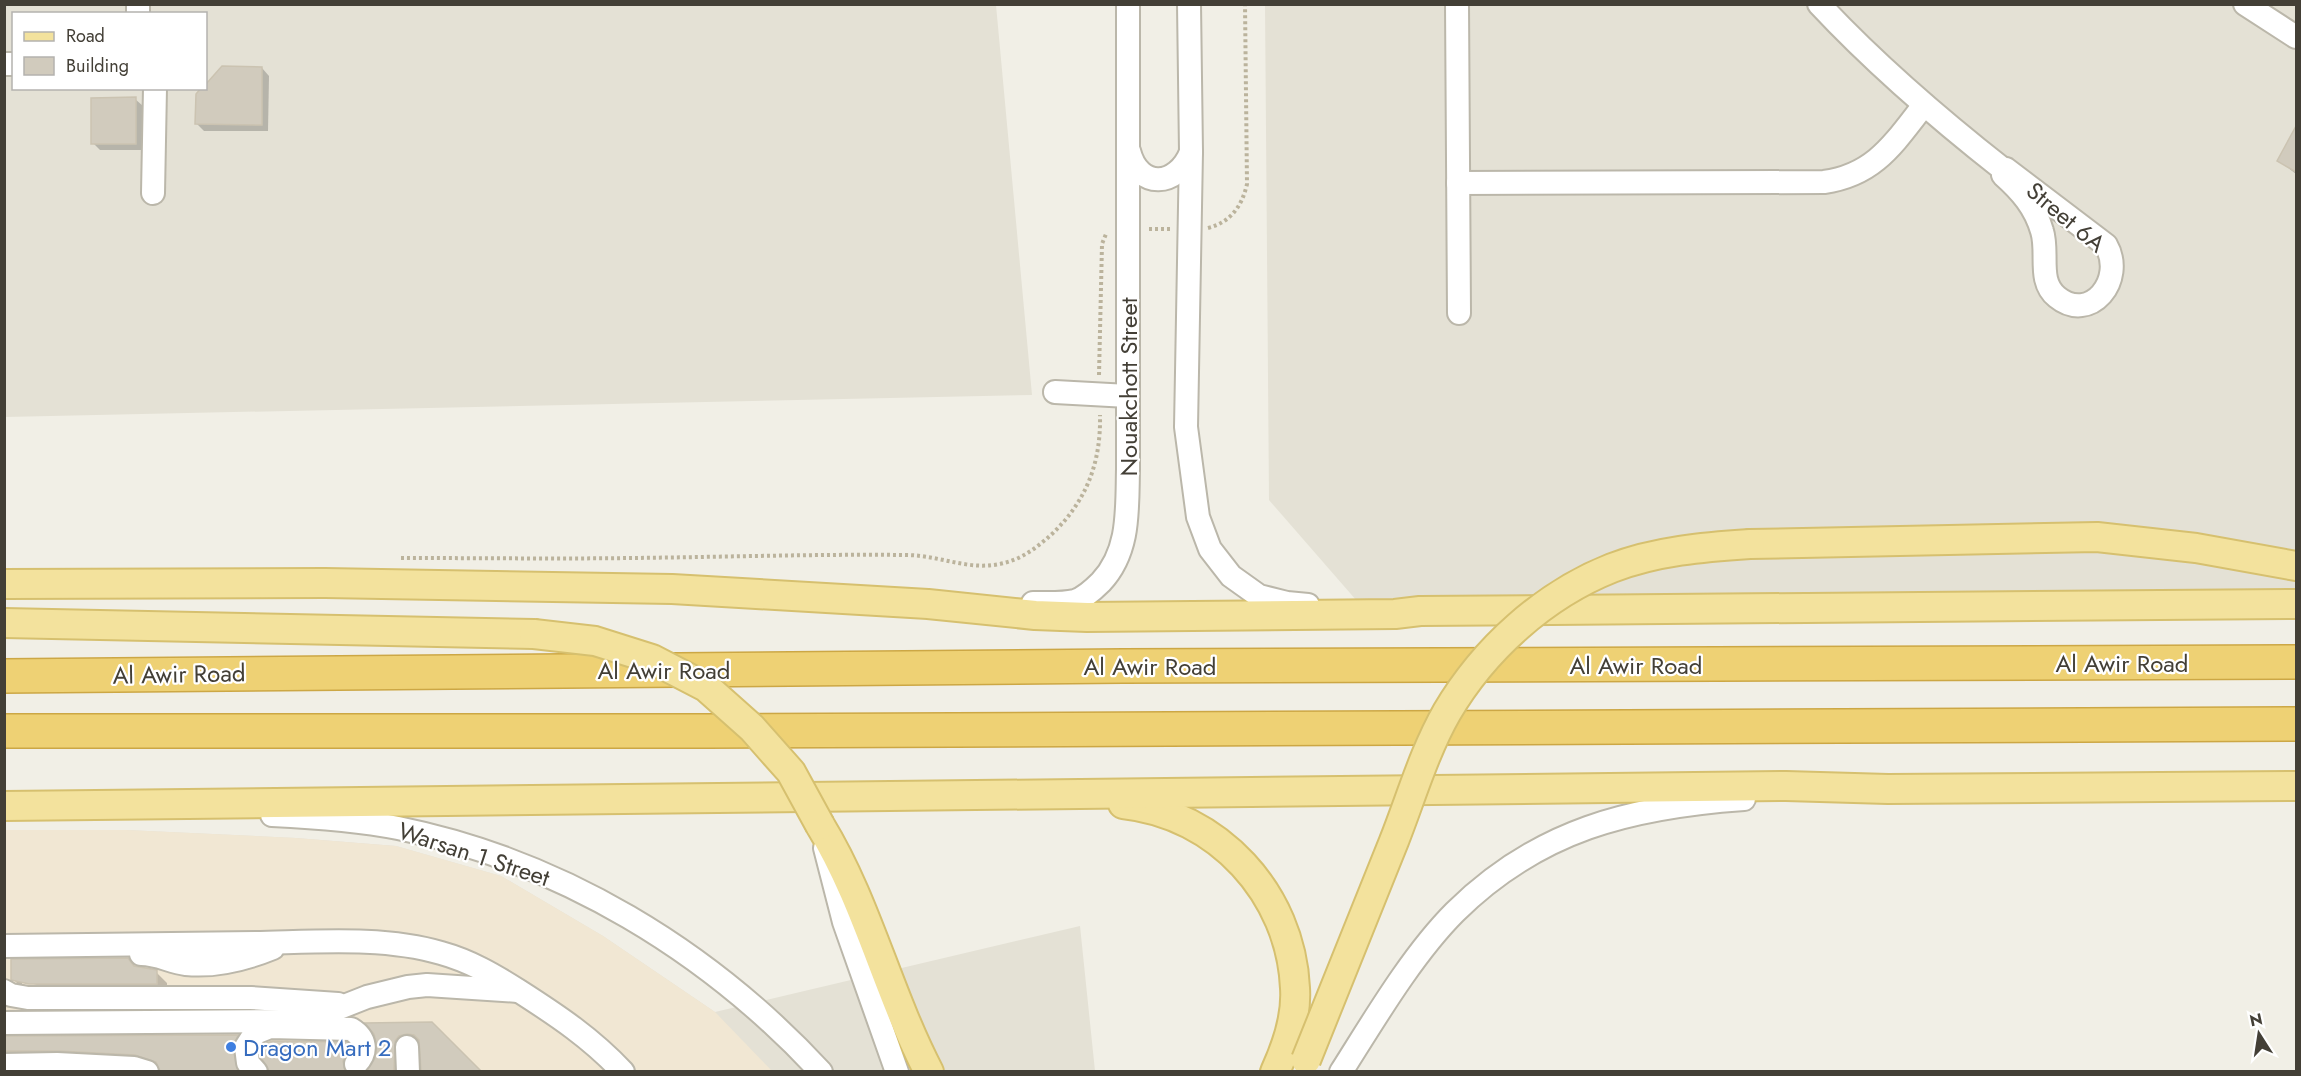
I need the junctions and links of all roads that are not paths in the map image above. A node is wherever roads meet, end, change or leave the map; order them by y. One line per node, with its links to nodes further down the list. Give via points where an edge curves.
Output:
1 (1128, 4): 9 (street, Nouakchott Street)
2 (1189, 4): 10 (street)
3 (1457, 4): 12 (street)
4 (1819, 4): 8 (street, Street 6A)
5 (2245, 4): 6 (street)
6 (2296, 37)
7 (155, 90): 13 (street)
8 (1924, 105): 11 (street, Street 6A); 12 (street, via 1881,158 1837,181)
9 (1128, 147): 10 (street, via 1139,172 1151,178 1177,175); 16 (street, Nouakchott Street)
10 (1191, 152): 21 (street, via 1186,427 1198,517 1210,549 1231,576 1259,596 1287,603)
11 (2004, 170): 11 (street, Street 6A, via 2003,175 2024,194 2039,222 2049,288 2061,300 2077,304 2100,297 2112,275 2106,245 2008,169)
12 (1458, 183): 14 (street)
13 (153, 193)
14 (1460, 313)
15 (1055, 392): 16 (street)
16 (1128, 396): 19 (street, Nouakchott Street, via 1126,527 1121,551 1095,589 1076,601 1055,603)
17 (2296, 566): 46 (main road, bridge, via 2196,548 2097,537 1750,544 1655,556 1612,568 1572,588 1535,612 1501,642 1447,712 1424,760)
18 (4, 585): 19 (main road, via 325,583 672,589)
19 (928, 604): 21 (main road, via 1035,615 1120,617)
20 (2296, 604): 21 (main road)
21 (1420, 611)
22 (4, 623): 32 (main road, bridge, via 534,634 595,641 652,659 706,687 752,728 791,772)
23 (2296, 662): 24 (highway, Al Awir Road, via 1123,666)
24 (4, 676)
25 (2296, 724): 26 (highway)
26 (4, 731)
27 (2296, 786): 28 (main road)
28 (1888, 789): 29 (main road, via 1786,786); 56 (street, via 1662,807 1614,818 1549,843 1483,886 1454,913 1428,943)
29 (1029, 794): 30 (main road); 55 (main road, via 1130,805 1173,816 1213,837 1246,866 1272,902 1289,944 1295,988 1293,1016 1285,1051)
30 (173, 803): 31 (main road); 42 (street, Warsan 1 Street, via 209,814 296,816 399,828 504,858 585,893 652,931 727,984)
31 (4, 806)
32 (820, 825): 53 (street, via 844,922); 54 (main road, via 848,875 898,1006)
33 (288, 942): 34 (street); 36 (street, via 246,958); 38 (street, via 381,943 439,952 494,975)
34 (4, 946)
35 (4, 961): 36 (street, via 17,955 148,954)
36 (203, 964): 39 (street)
37 (4, 991): 39 (street, via 28,998)
38 (518, 991): 40 (street, via 427,985 387,991); 50 (street, via 579,1030)
39 (204, 999): 40 (street)
40 (348, 1005): 41 (street, via 309,1018 268,1022)
41 (4, 1023)
42 (783, 1032): 51 (street); 52 (street, Warsan 1 Street)
43 (407, 1047): 49 (street)
44 (356, 1064): 48 (street, via 364,1046 358,1033 351,1029 270,1027 255,1033 246,1047 248,1063)
45 (4, 1065): 47 (street, via 68,1064)
46 (1302, 1066)
47 (147, 1071)
48 (256, 1071)
49 (408, 1071)
50 (623, 1071)
51 (805, 1071)
52 (821, 1071)
53 (897, 1071)
54 (928, 1071)
55 (1275, 1071)
56 (1341, 1071)

